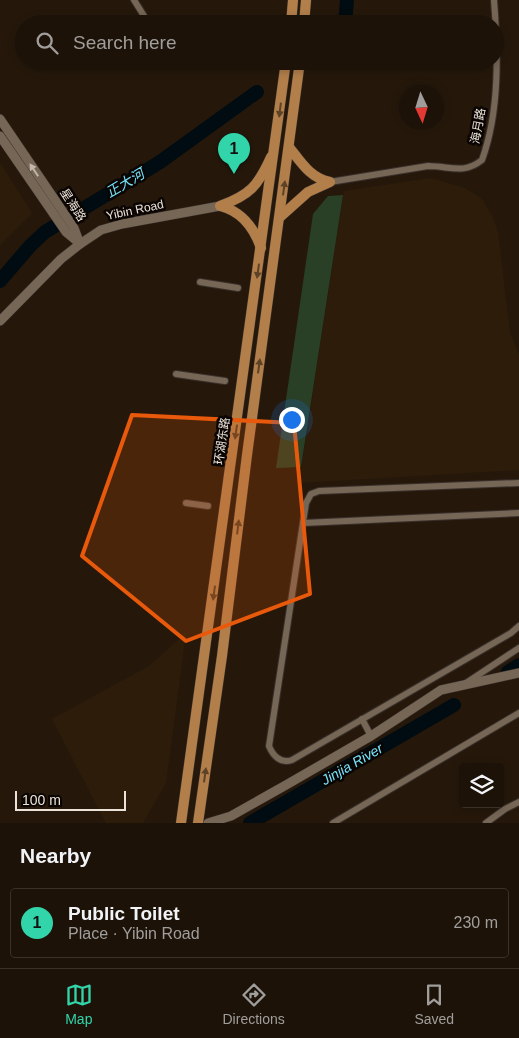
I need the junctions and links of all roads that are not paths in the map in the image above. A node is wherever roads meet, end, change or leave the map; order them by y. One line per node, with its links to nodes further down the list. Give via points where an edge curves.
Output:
1 (134, 0): 5 (street)
2 (292, 0): 6 (main road)
3 (306, 0): 7 (main road)
4 (494, 0): 8 (street, 海月路)
5 (143, 15)
6 (291, 15)
7 (305, 15)
8 (494, 15)
9 (285, 70): 14 (main road, 环湖东路, one-way to 14)
10 (299, 70): 15 (main road)
11 (496, 70): 16 (street, 海月路, via 492,119 482,160 468,169 428,166)
12 (0, 119): 18 (street, 星海路, one-way to 12)
13 (0, 136): 18 (street, 星海路)
14 (276, 147): 17 (main road, via 252,189 241,198); 21 (main road, 环湖东路)
15 (289, 147): 16 (main road, via 304,168 319,180); 19 (main road, one-way to 15)
16 (330, 182): 19 (main road, via 308,192)
17 (220, 206): 20 (street, Yibin Road, via 122,224 102,230); 21 (main road, via 240,215 254,232)
18 (58, 213): 20 (street, 星海路)
19 (280, 217): 43 (main road, one-way to 19)
20 (80, 244): 24 (street, Yibin Road, via 61,258)
21 (261, 250): 42 (main road, 环湖东路, one-way to 42)
22 (200, 282): 23 (street)
23 (238, 288)
24 (0, 321)
25 (176, 374): 26 (street)
26 (225, 381)
27 (519, 482): 31 (street, via 319,491 308,498)
28 (186, 503): 29 (street)
29 (208, 506)
30 (519, 513): 31 (street)
31 (303, 523): 39 (street, via 270,746 272,753 286,762)
32 (519, 626): 35 (street, via 511,634)
33 (519, 648): 36 (street)
34 (519, 673): 36 (street)
35 (433, 678): 37 (street); 39 (street)
36 (463, 685): 37 (street)
37 (441, 690): 40 (street)
38 (519, 712): 45 (street)
39 (362, 719): 40 (street)
40 (371, 736): 44 (street, via 231,816)
41 (519, 802): 46 (street)
42 (181, 823)
43 (198, 823)
44 (208, 823)
45 (333, 823)
46 (486, 823)

